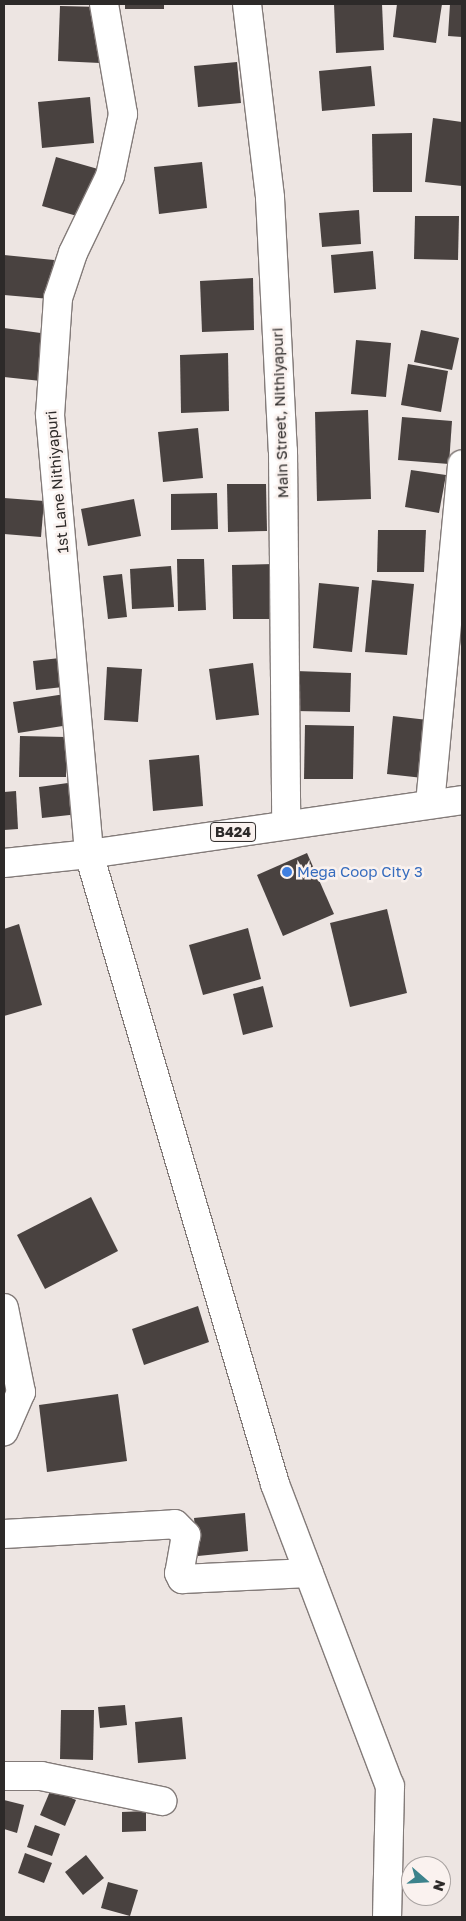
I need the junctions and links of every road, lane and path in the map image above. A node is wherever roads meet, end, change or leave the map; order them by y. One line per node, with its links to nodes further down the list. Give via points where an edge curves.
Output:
1 (104, 4): 7 (street, 1st Lane Nithiyapuri, via 123,114 110,176 73,253 58,298 50,415)
2 (247, 4): 6 (street, Main Street, Nithiyapuri, via 270,198 283,451)
3 (462, 466): 5 (street)
4 (462, 800): 5 (street, B424)
5 (430, 804): 6 (street, B424)
6 (286, 824): 7 (street, B424)
7 (89, 854): 8 (street, B424); 12 (street, 1st Lane Nithiyapuri, via 275,1484)
8 (4, 863)
9 (4, 1308): 10 (street, via 21,1392)
10 (4, 1431)
11 (4, 1534): 12 (street, via 175,1524 186,1535 179,1573 182,1579)
12 (308, 1572): 15 (street, 1st Lane Nithiyapuri, via 390,1786)
13 (4, 1776): 14 (street, via 41,1776)
14 (162, 1802)
15 (388, 1917)

